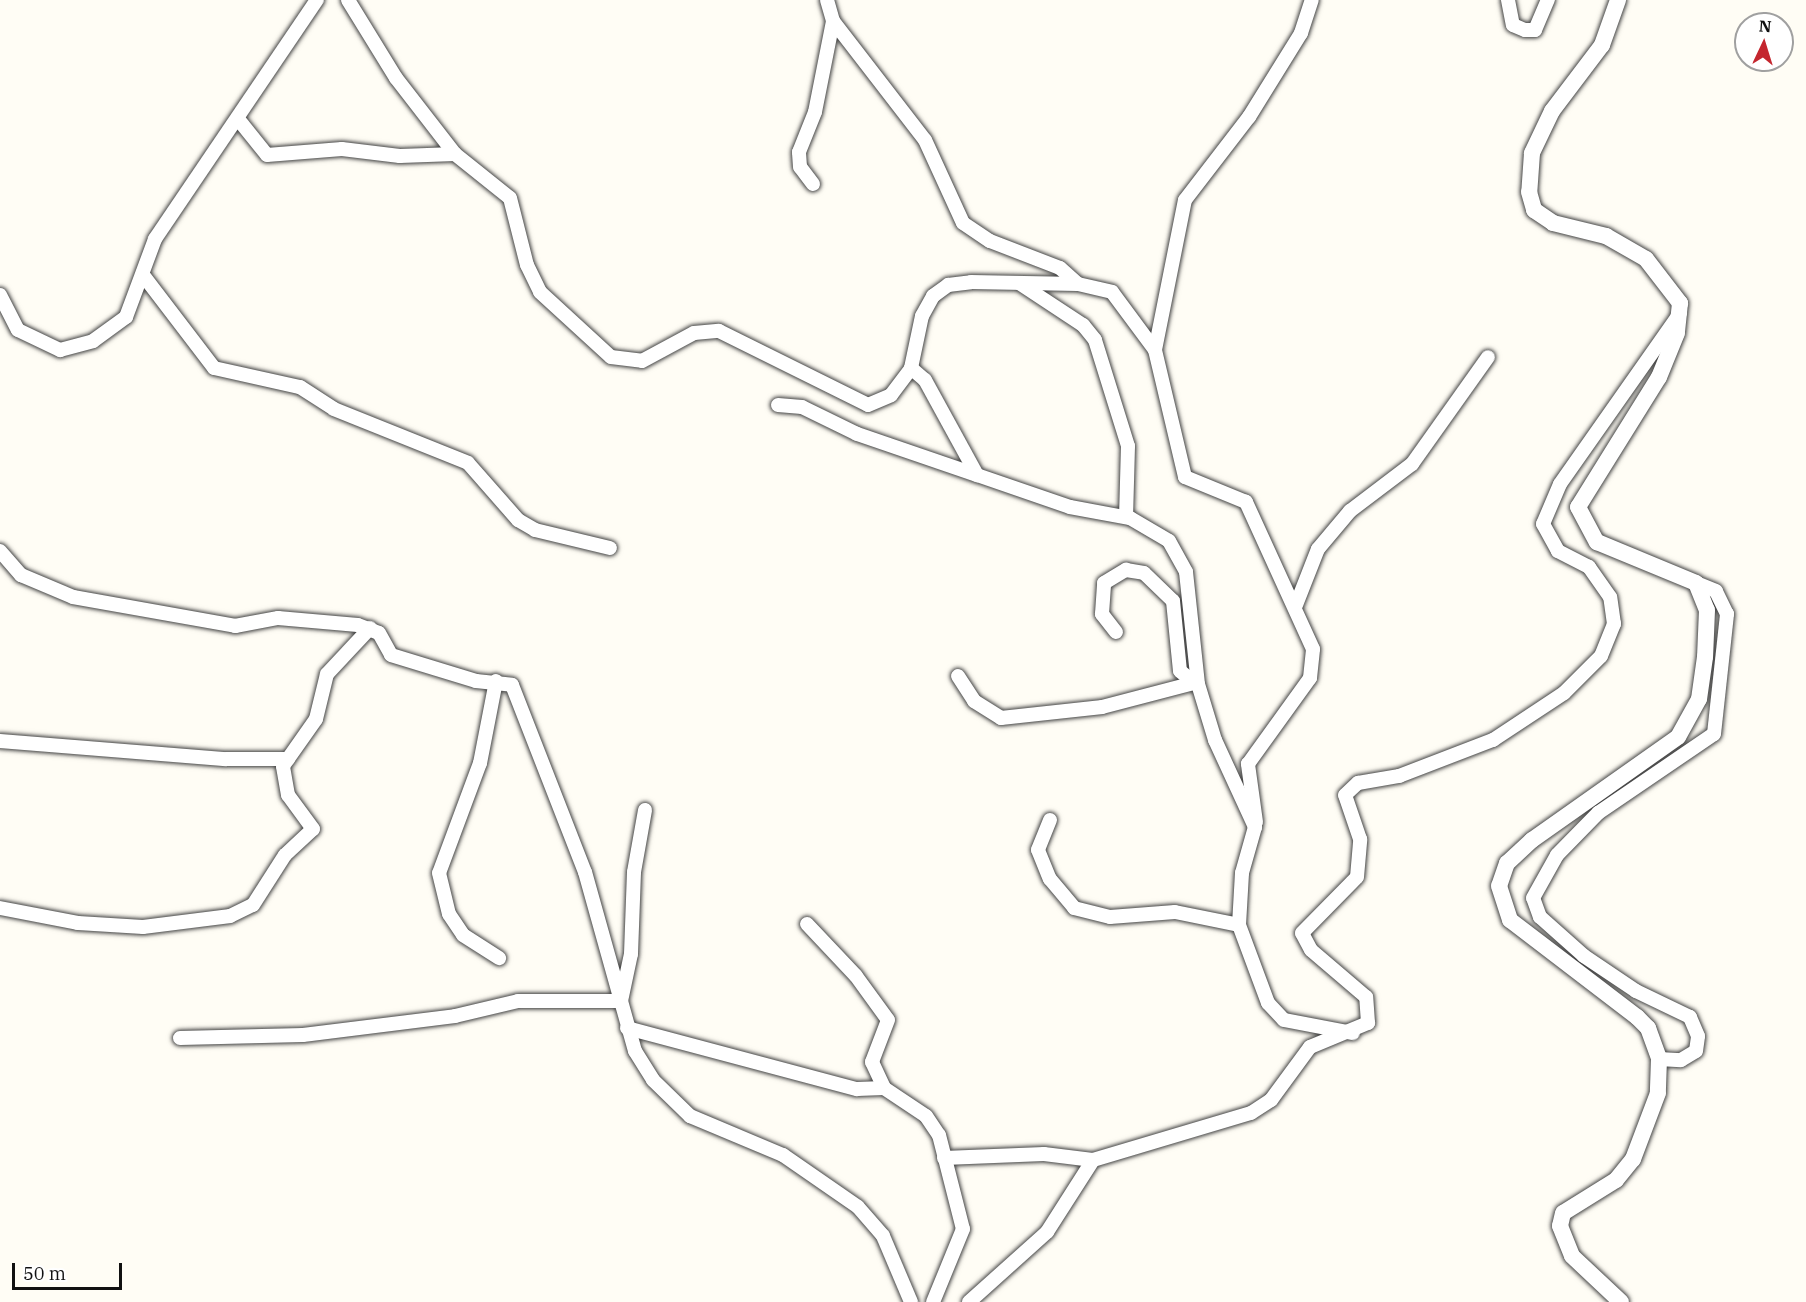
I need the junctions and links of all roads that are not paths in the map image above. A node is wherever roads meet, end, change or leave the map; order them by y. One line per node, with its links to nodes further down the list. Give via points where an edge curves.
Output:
1 (348, 0): 10 (street, via 396,78)
2 (827, 0): 8 (street)
3 (1312, 0): 17 (street, via 1301,33 1249,117 1185,200)
4 (1508, 0): 5 (street, via 1513,25 1525,30 1535,30)
5 (1548, 0)
6 (1618, 0): 16 (street, via 1602,45 1552,111 1532,153 1530,201 1553,223 1606,236 1646,259 1675,294)
7 (308, 1): 9 (street)
8 (833, 21): 11 (street, via 815,112 799,152 800,168); 14 (street, via 925,140 956,212 970,230 1060,268)
9 (238, 119): 10 (street, via 267,155 342,149 400,156); 12 (street, via 155,239)
10 (455, 154): 19 (street, via 510,198 540,292 618,361 642,361 694,333 719,331 868,405 891,395)
11 (813, 184)
12 (143, 275): 15 (street, via 126,317 75,350 30,340 11,319); 23 (street, via 214,368 300,387 334,409 468,464 518,520 535,530)
13 (1019, 283): 14 (street); 19 (street, via 948,285 933,296 922,316); 22 (street, via 1083,325 1095,340 1128,446)
14 (1078, 284): 17 (street, via 1112,292)
15 (0, 295)
16 (1681, 313): 25 (street, via 1659,377 1578,507 1597,542); 43 (street, via 1560,484 1543,524 1558,551 1589,567 1610,597 1614,624 1601,656 1564,693 1493,740 1399,776 1358,783 1345,795 1360,839 1357,877 1302,933 1311,950 1366,997 1368,1023)
17 (1155, 350): 26 (street, via 1185,477 1246,502)
18 (1488, 357): 26 (street, via 1412,464 1350,511 1318,549)
19 (911, 368): 21 (street, via 925,380)
20 (778, 405): 21 (street, via 802,407 856,434)
21 (977, 475): 22 (street, via 1070,507)
22 (1126, 517): 31 (street, via 1151,527 1180,556 1190,590)
23 (610, 548)
24 (0, 551): 27 (street, via 21,575 73,597 226,625 278,618)
25 (1695, 583): 45 (street, via 1707,610 1708,638 1699,699 1686,728 1532,840 1508,863 1499,886 1509,920 1637,1017 1648,1028); 45 (street, via 1716,591 1728,614 1714,734 1598,813 1557,855 1533,898 1540,917 1584,956 1690,1017 1696,1051 1681,1060)
26 (1296, 605): 36 (street, via 1313,650 1313,669 1252,751 1248,764)
27 (370, 628): 30 (street, via 391,655 476,681); 33 (street, via 327,674 316,719)
28 (1116, 632): 31 (street, via 1102,614 1104,583 1126,570 1144,573 1173,601 1180,671)
29 (958, 676): 31 (street, via 974,701 1001,718 1102,707)
30 (496, 681): 40 (street, via 480,763 440,873 449,914 463,935); 41 (street, via 512,685 532,730 585,872)
31 (1194, 684): 36 (street)
32 (0, 741): 33 (street, via 226,759)
33 (288, 759): 37 (street, via 284,784 311,824 312,834 285,855 261,896 242,912 143,927 78,923)
34 (645, 810): 41 (street, via 634,872 633,938)
35 (1050, 820): 39 (street, via 1038,850 1050,879 1074,909 1110,917 1175,912)
36 (1255, 827): 39 (street, via 1242,873)
37 (0, 908)
38 (807, 924): 46 (street, via 856,976 888,1020 872,1062)
39 (1239, 925): 43 (street, via 1274,1014)
40 (499, 958)
41 (621, 1001): 42 (street); 44 (street, via 518,1001 455,1016 303,1035)
42 (627, 1028): 46 (street, via 857,1089); 49 (street, via 634,1051 668,1099 690,1116 783,1155 858,1207 883,1236)
43 (1353, 1033): 48 (street, via 1310,1047 1271,1100 1251,1113)
44 (180, 1038)
45 (1659, 1059): 52 (street, via 1662,1071 1652,1115 1633,1159 1616,1180 1563,1213 1560,1226 1572,1256)
46 (884, 1088): 47 (street, via 926,1116)
47 (945, 1158): 48 (street, via 1044,1154); 50 (street, via 963,1228)
48 (1093, 1160): 51 (street, via 1047,1232)
49 (911, 1302)
50 (933, 1302)
51 (969, 1302)
52 (1621, 1302)

